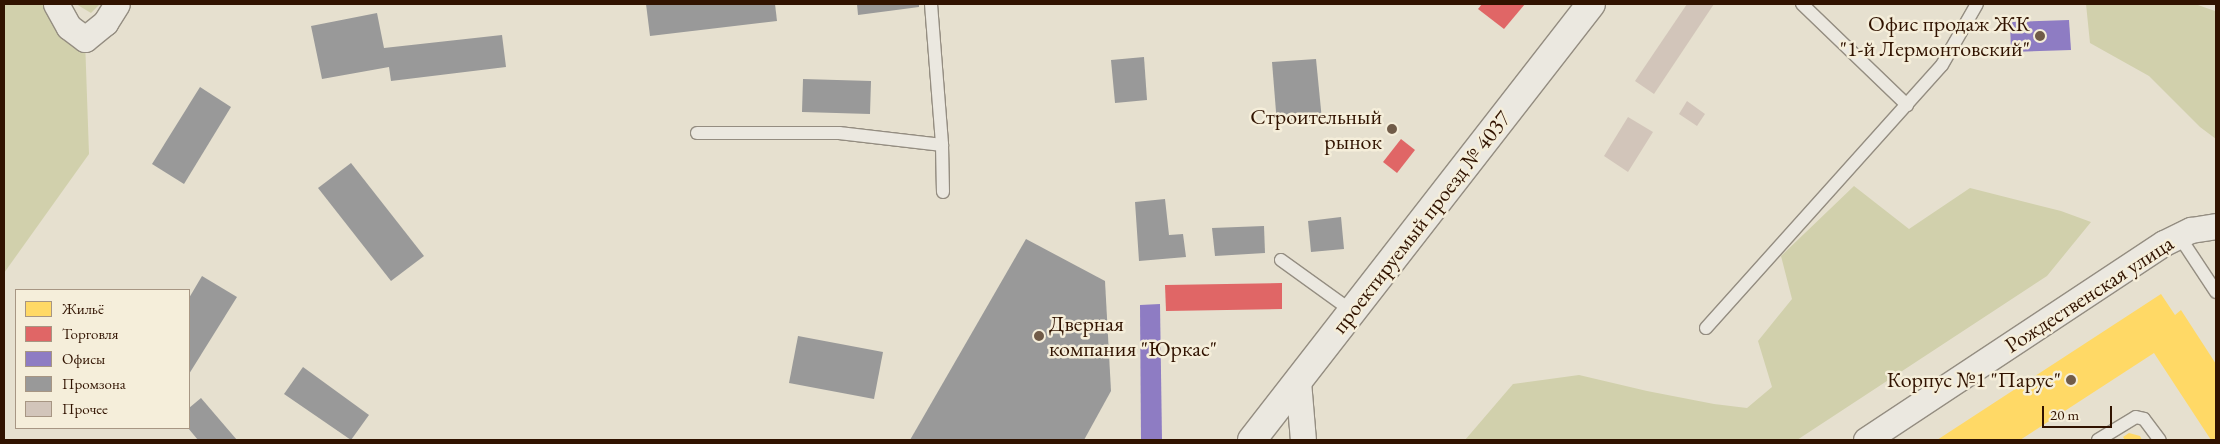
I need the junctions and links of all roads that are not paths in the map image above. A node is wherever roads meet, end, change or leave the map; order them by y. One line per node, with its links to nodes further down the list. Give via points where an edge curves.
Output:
1 (56, 4): 2 (street, via 69,27 84,40 106,23)
2 (117, 4)
3 (930, 4): 9 (lane)
4 (1591, 4): 15 (main road, проектируемый проезд № 4037)
5 (1802, 4): 7 (lane)
6 (1977, 4): 7 (lane, via 1942,65)
7 (1907, 105): 16 (lane)
8 (697, 134): 9 (lane, via 839,133)
9 (942, 145): 10 (lane)
10 (943, 192)
11 (2216, 226): 12 (street, Рождественская улица, via 2191,230)
12 (2179, 236): 14 (lane); 20 (street, Рождественская улица)
13 (1282, 260): 15 (lane)
14 (2216, 292)
15 (1352, 311): 17 (main road, проектируемый проезд № 4037)
16 (1706, 328)
17 (1298, 381): 18 (main road, проектируемый проезд № 4037); 19 (street)
18 (1260, 437)
19 (1303, 440)
20 (1866, 440)
21 (2098, 440): 22 (lane, via 2136,417 2144,419)
22 (2160, 440)

